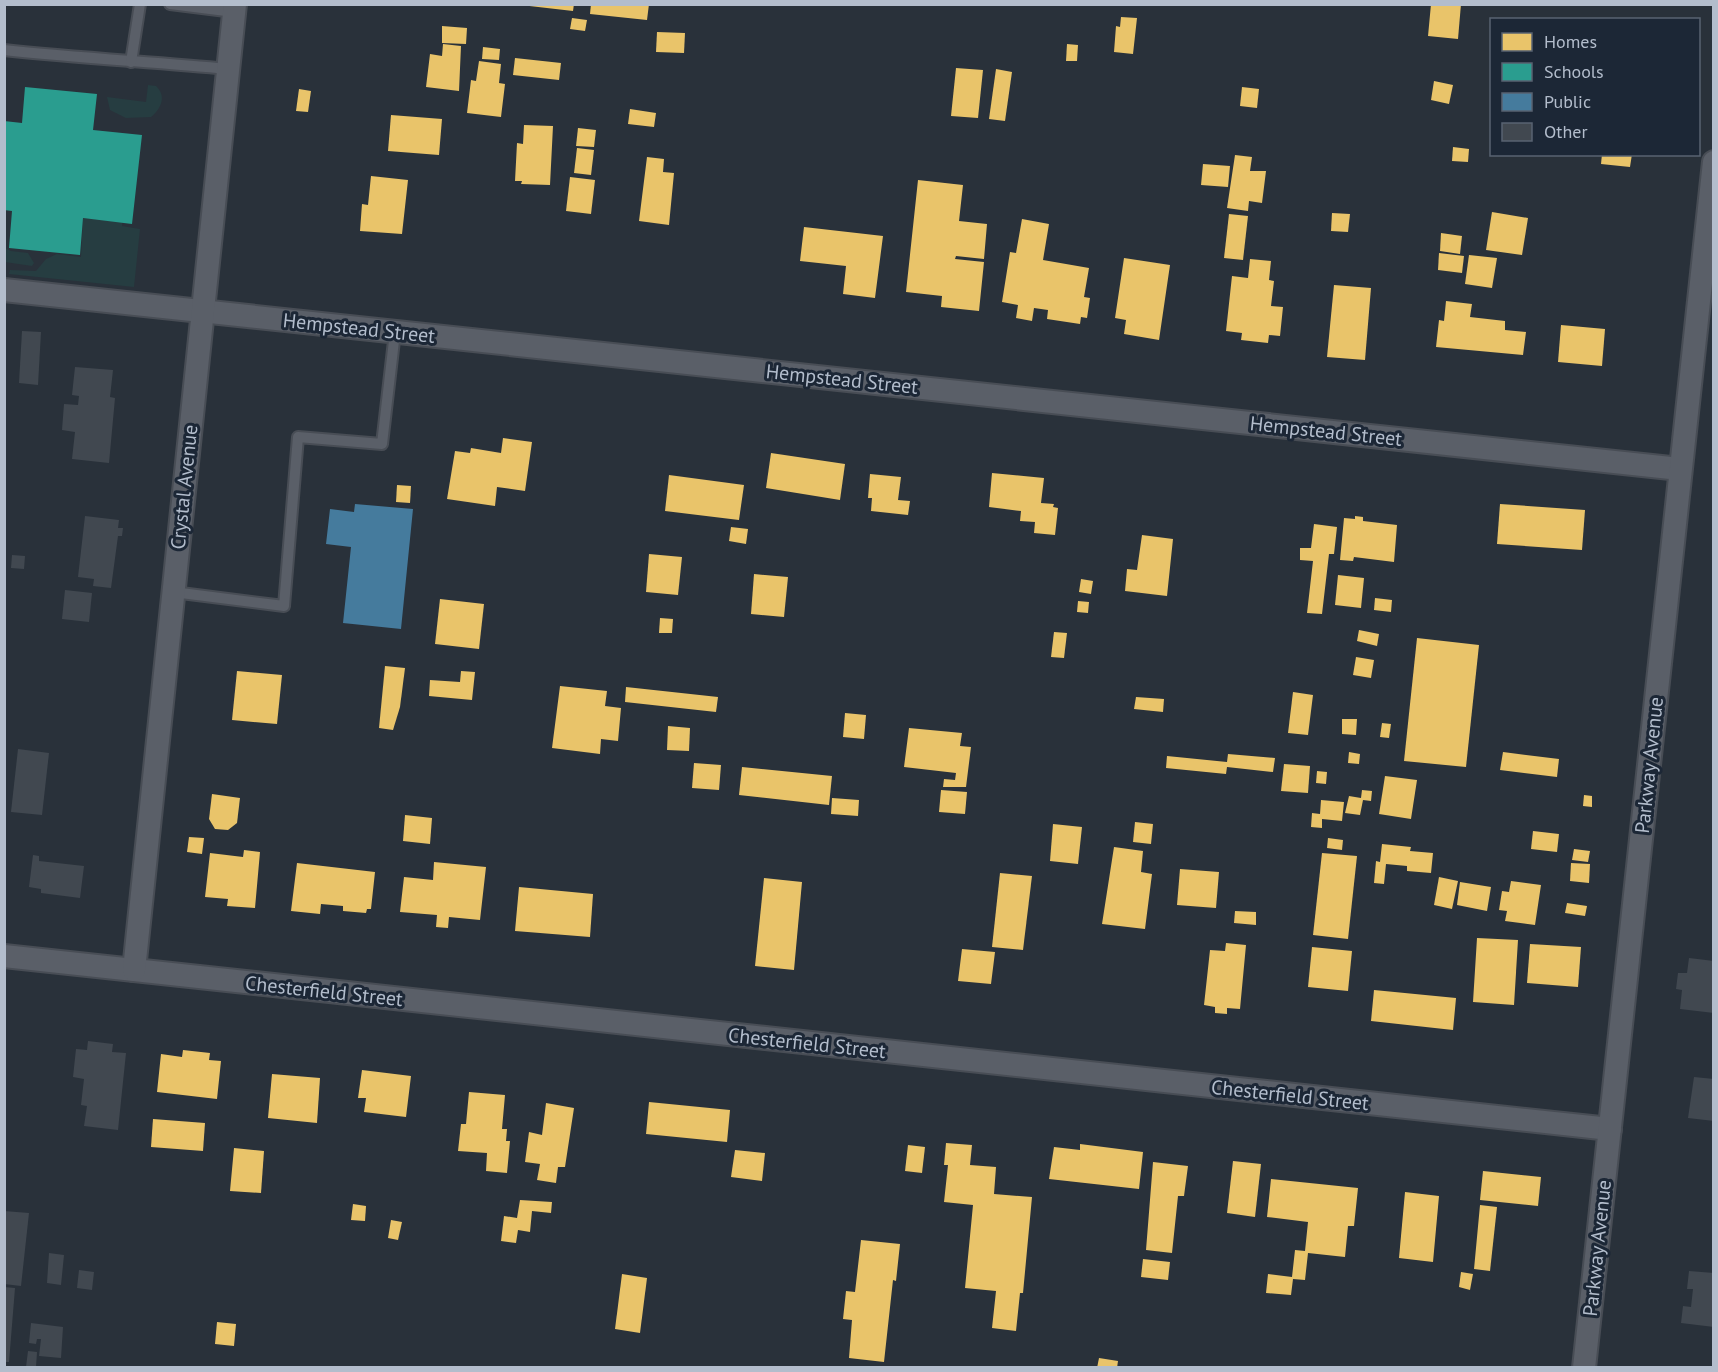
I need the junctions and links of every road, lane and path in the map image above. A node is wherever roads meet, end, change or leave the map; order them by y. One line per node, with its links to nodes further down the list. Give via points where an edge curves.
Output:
1 (140, 4): 5 (lane)
2 (170, 4): 3 (lane)
3 (235, 8): 6 (street, Crystal Avenue)
4 (4, 50): 5 (lane)
5 (131, 62): 6 (lane)
6 (228, 69): 9 (street, Crystal Avenue)
7 (1713, 162): 11 (street, Parkway Avenue)
8 (4, 290): 9 (street, Hempstead Street)
9 (203, 311): 10 (street, Hempstead Street); 12 (street, Crystal Avenue)
10 (395, 332): 11 (street, Hempstead Street); 12 (lane, via 382,444 298,437 284,606)
11 (1680, 469): 15 (street, Parkway Avenue)
12 (173, 592): 14 (street, Crystal Avenue)
13 (4, 956): 14 (street, Chesterfield Street)
14 (134, 970): 15 (street, Chesterfield Street)
15 (1610, 1129): 16 (street, Parkway Avenue)
16 (1584, 1368)

